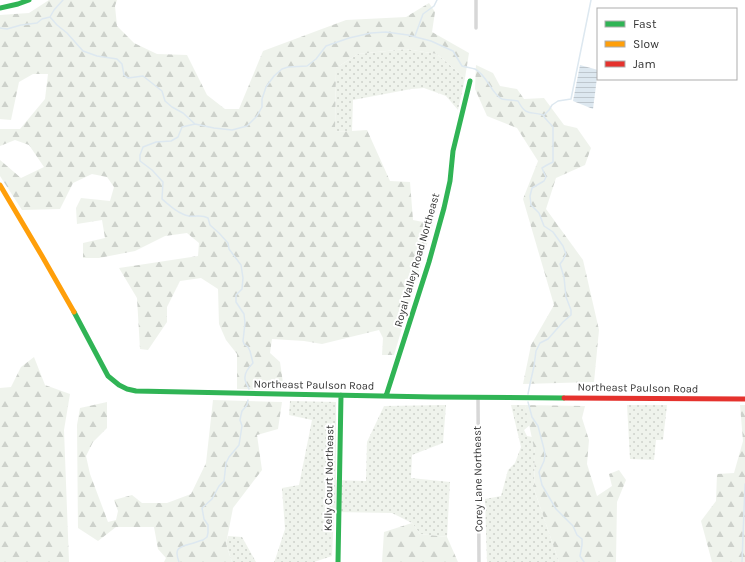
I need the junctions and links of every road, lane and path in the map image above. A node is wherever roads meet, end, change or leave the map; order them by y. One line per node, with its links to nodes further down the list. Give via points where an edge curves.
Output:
1 (29, 0): 3 (street)
2 (476, 0): 4 (street)
3 (0, 8)
4 (476, 28)
5 (470, 81): 8 (street, Royal Valley Road Northeast, via 453,151 444,208)
6 (0, 185): 7 (street, Northeast Paulson Road, via 56,277 108,376 118,385 141,392)
7 (341, 395): 8 (street, Northeast Paulson Road); 11 (street, Kelly Court Northeast)
8 (386, 396): 9 (street, Northeast Paulson Road)
9 (478, 397): 10 (street, Northeast Paulson Road); 12 (street, Corey Lane Northeast)
10 (745, 399)
11 (338, 562)
12 (479, 562)

